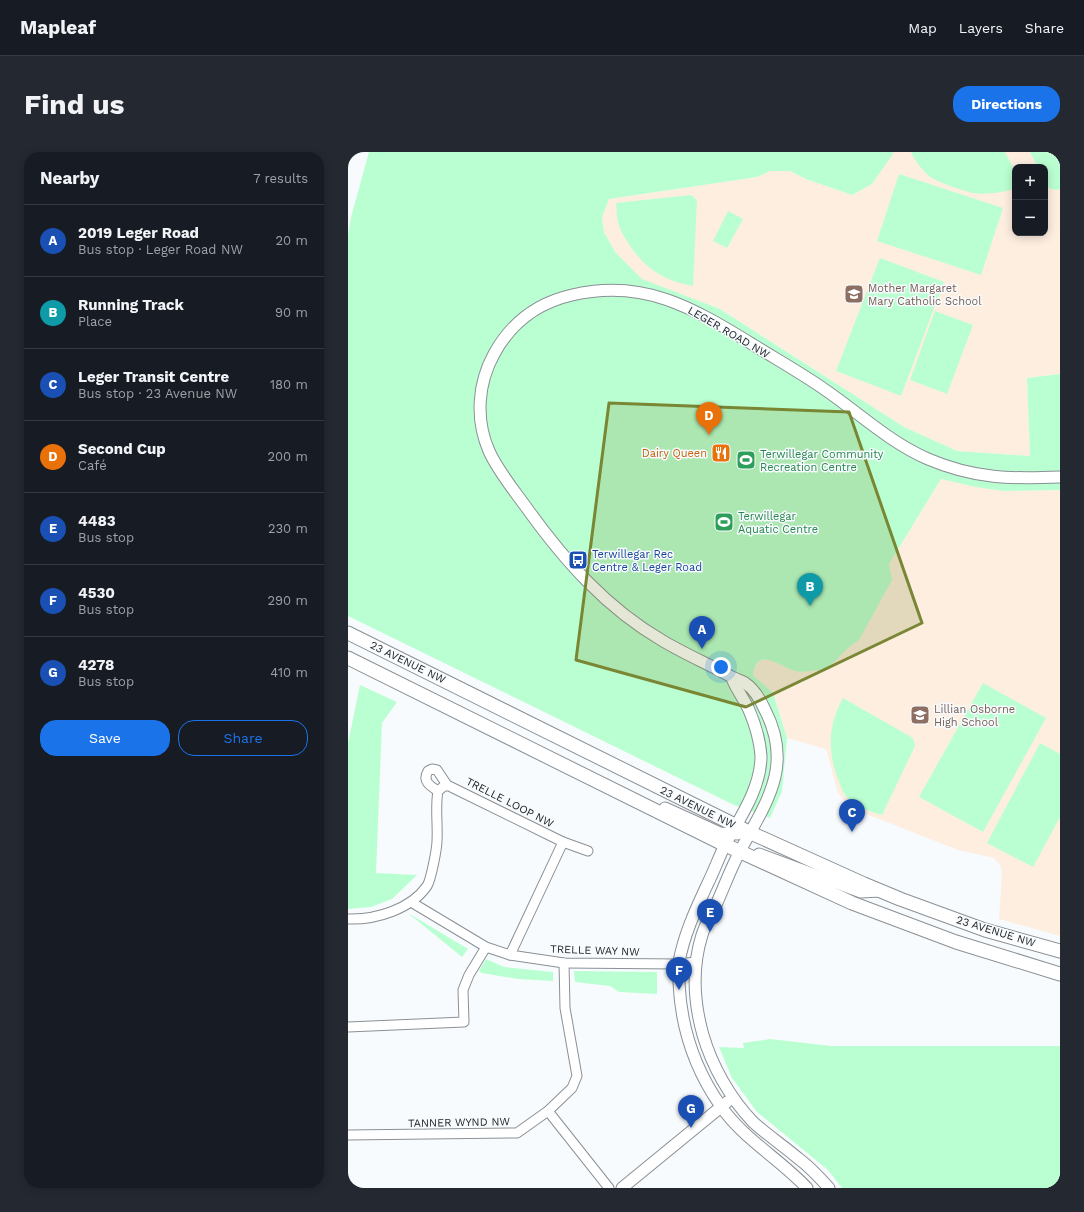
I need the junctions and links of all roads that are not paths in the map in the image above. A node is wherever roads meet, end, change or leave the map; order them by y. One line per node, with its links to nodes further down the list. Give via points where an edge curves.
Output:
1 (1060, 477): 4 (street, LEGER ROAD NW, via 990,477 962,471 921,456 886,437 823,388 704,315 665,298 636,292 604,291 573,294 543,304 509,330 500,341 488,365 480,402 481,425 487,447 498,468 546,534 589,584 624,616 660,640 720,669)
2 (348, 633): 8 (main road, 23 AVENUE NW)
3 (348, 658): 8 (main road, 23 AVENUE NW, via 589,778)
4 (732, 678): 7 (street, LEGER ROAD NW, via 747,684 755,693 775,734 775,780 770,796); 8 (street, via 756,728 761,755 758,779)
5 (447, 785): 6 (street); 6 (street, TRELLE LOOP NW, via 437,770 428,771 425,776 427,782); 9 (street, TRELLE LOOP NW)
6 (438, 791): 13 (street, via 437,847 428,885)
7 (751, 833): 8 (main road, 23 AVENUE NW); 10 (street, LEGER ROAD NW); 12 (main road, 23 AVENUE NW)
8 (731, 835): 10 (main road, 23 AVENUE NW); 20 (street, via 687,929)
9 (563, 842): 11 (street, TRELLE LOOP NW); 17 (street)
10 (740, 850): 12 (street, via 861,892); 18 (street, LEGER ROAD NW, via 703,931); 21 (main road, 23 AVENUE NW, via 894,920 964,945)
11 (588, 851)
12 (882, 891): 16 (main road, 23 AVENUE NW, via 986,930)
13 (411, 902): 14 (street, via 383,915 358,920); 15 (street, TRELLE WAY NW)
14 (348, 919)
15 (486, 947): 17 (street, TRELLE WAY NW); 22 (street, via 463,990 464,1022)
16 (1060, 951)
17 (510, 955): 19 (street, TRELLE WAY NW)
18 (696, 962): 20 (street, TRELLE WAY NW); 23 (street, LEGER ROAD NW, via 696,997 703,1034 712,1060)
19 (564, 964): 20 (street, TRELLE WAY NW); 25 (street, TANNER WYND NW, via 564,1008 577,1076 572,1088)
20 (678, 964): 24 (street, via 687,1037 702,1074)
21 (1060, 974)
22 (348, 1027)
23 (733, 1098): 24 (street); 30 (street, LEGER ROAD NW, via 753,1121 803,1162)
24 (720, 1106): 28 (street); 29 (street, via 737,1126)
25 (548, 1111): 26 (street, TANNER WYND NW, via 517,1133); 27 (street, via 580,1154)
26 (348, 1135)
27 (610, 1188)
28 (622, 1188)
29 (807, 1188)
30 (829, 1188)

